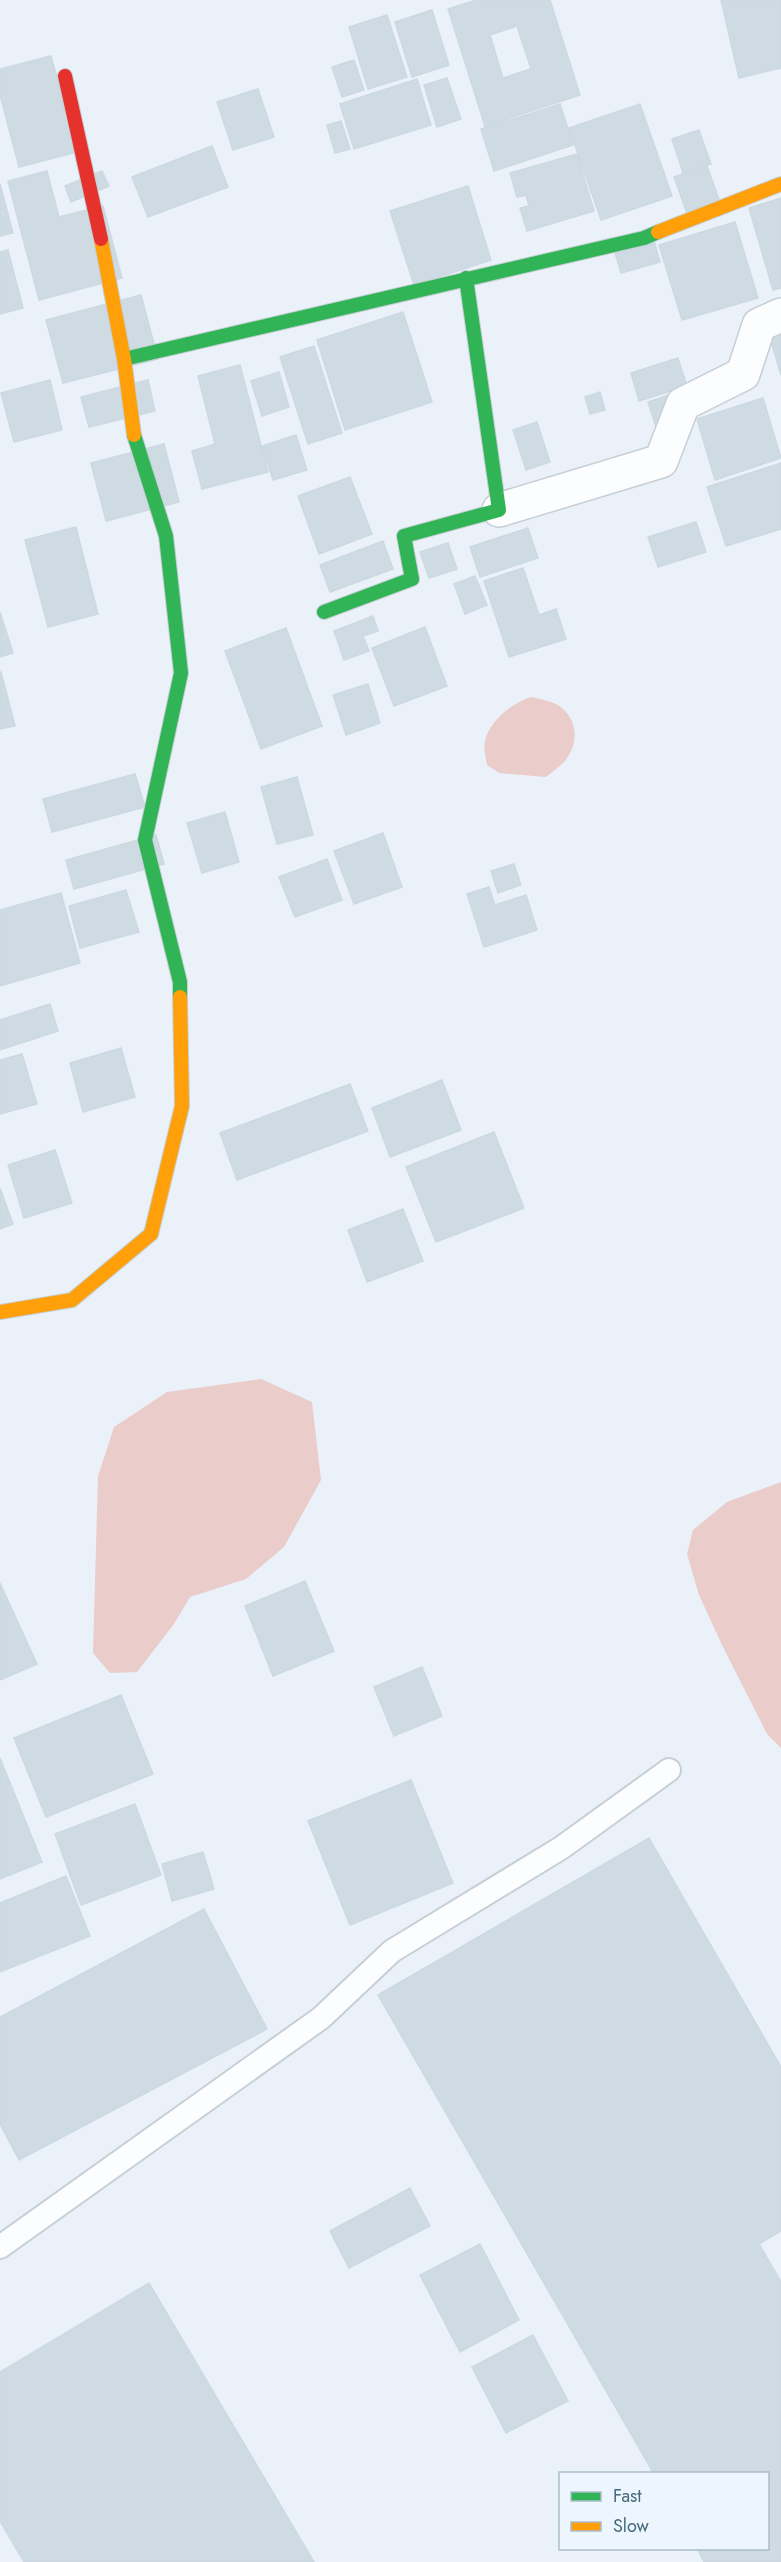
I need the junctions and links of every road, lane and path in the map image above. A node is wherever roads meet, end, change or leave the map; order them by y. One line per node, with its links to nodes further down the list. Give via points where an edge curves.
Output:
1 (66, 76): 5 (street)
2 (781, 184): 3 (street, via 644,238)
3 (466, 278): 5 (street); 6 (street)
4 (781, 315): 6 (street, via 759,325 743,374 683,404 661,461)
5 (124, 359): 8 (street, via 134,433 166,536 181,673 145,840 180,982 182,1106 151,1234 72,1300)
6 (500, 510): 7 (street, via 404,536 412,579)
7 (324, 612)
8 (0, 1312)
9 (669, 1770): 10 (lane, via 561,1848 392,1952 321,2018)
10 (0, 2247)

